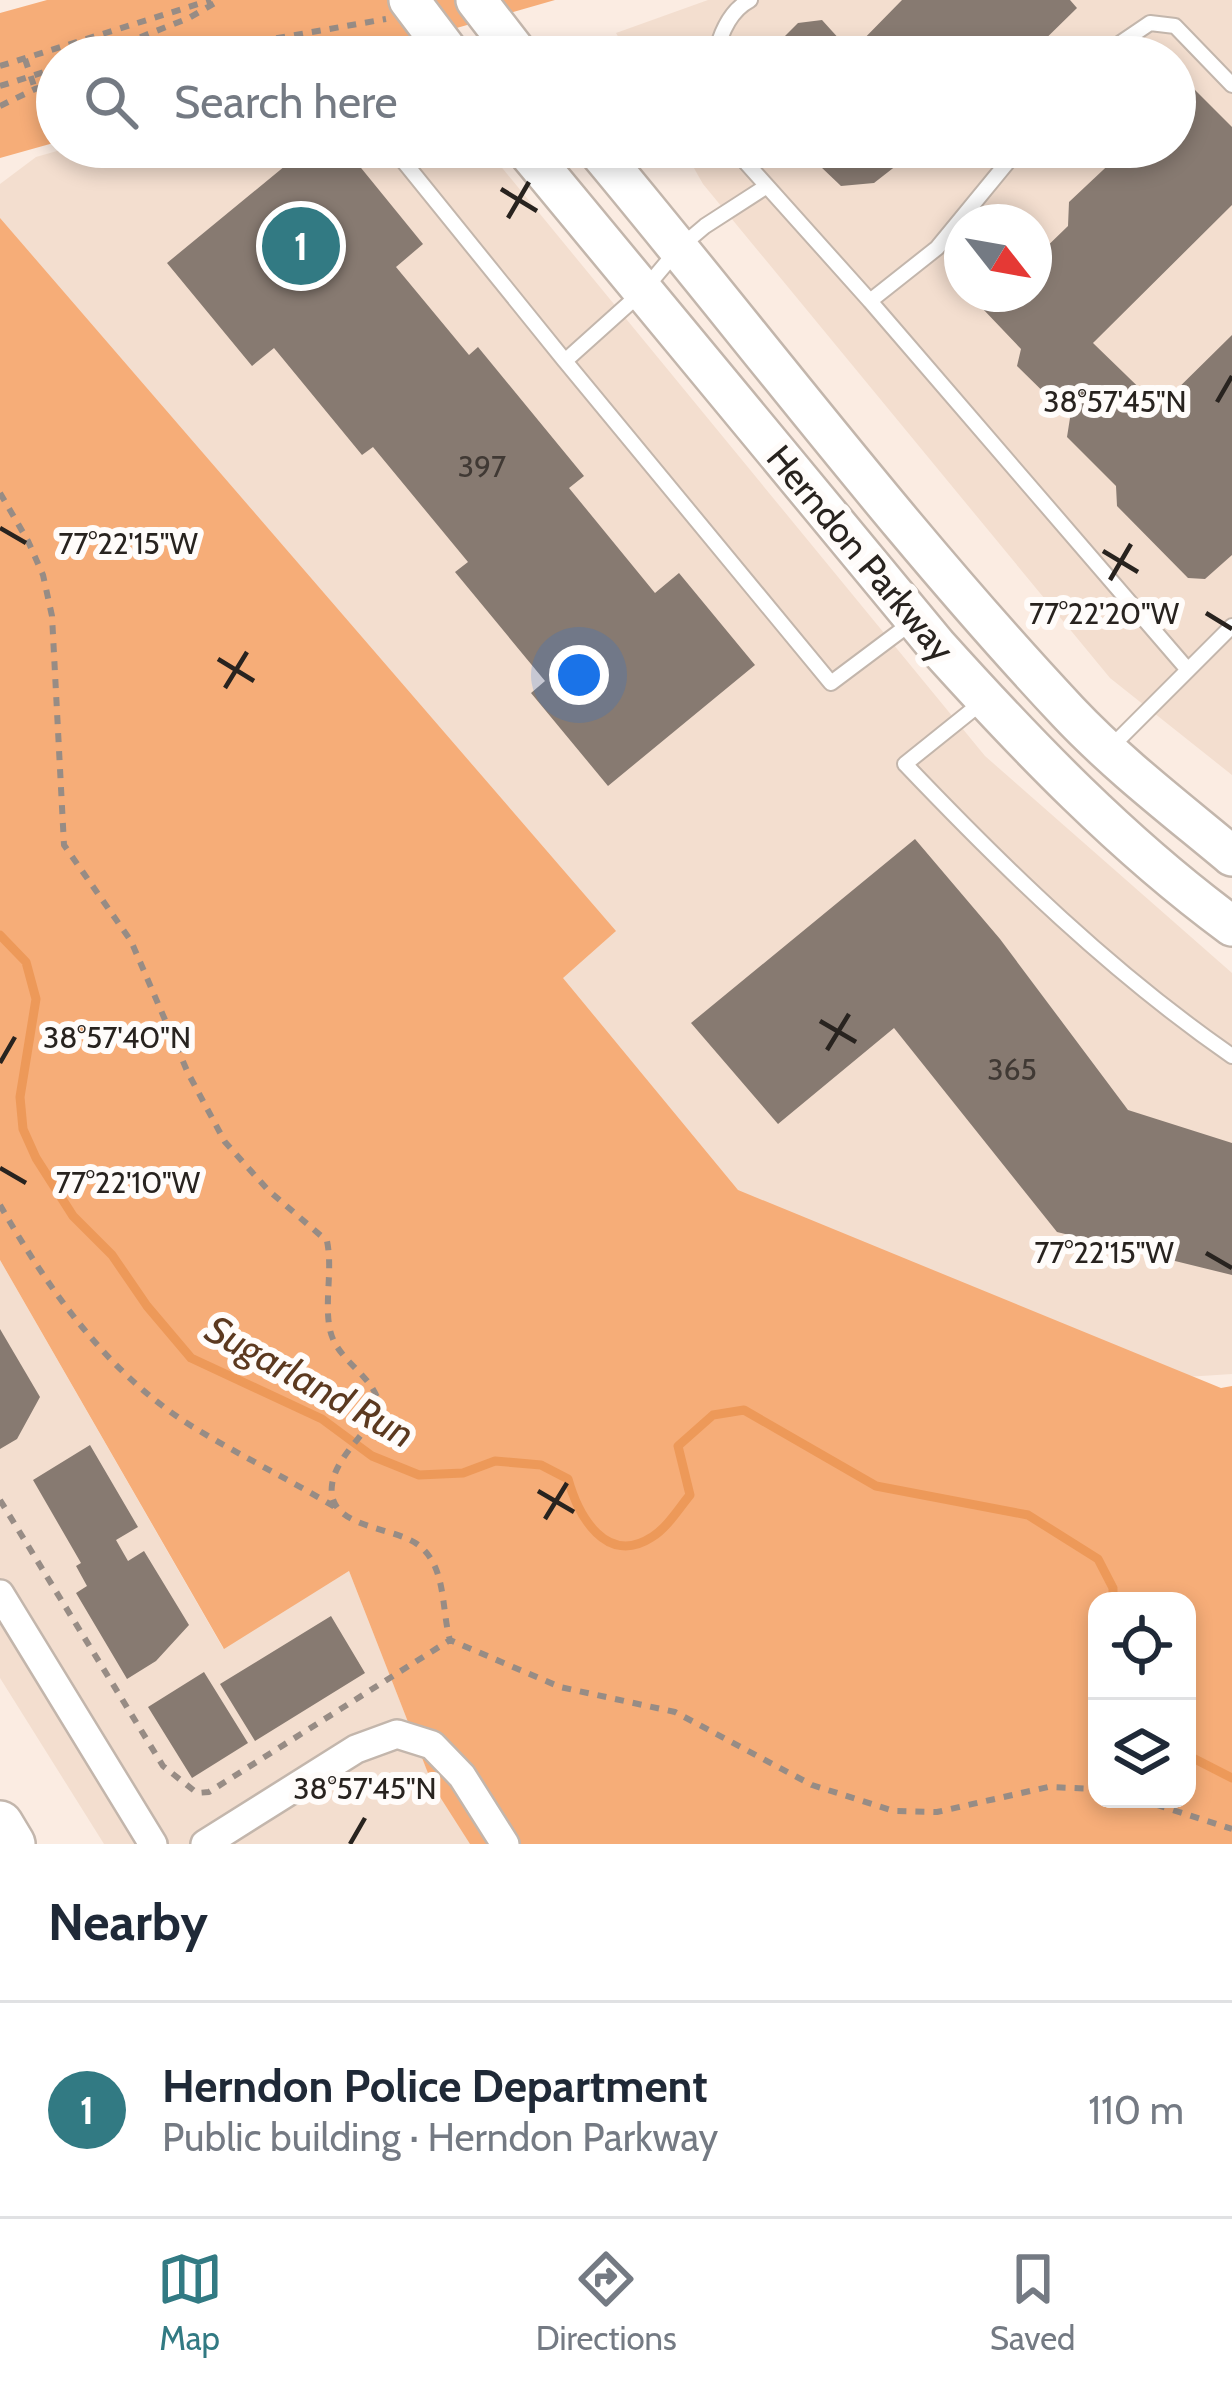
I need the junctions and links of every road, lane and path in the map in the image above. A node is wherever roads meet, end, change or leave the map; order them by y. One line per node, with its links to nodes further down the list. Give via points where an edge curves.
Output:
1 (216, 0): 5 (path); 6 (path)
2 (476, 0): 9 (main road)
3 (749, 0): 10 (lane)
4 (414, 6): 7 (path); 8 (main road)
5 (99, 36)
6 (143, 36)
7 (270, 36)
8 (436, 36)
9 (504, 36)
10 (721, 36)
11 (1131, 36): 12 (lane, via 1150,23)
12 (1184, 36)
13 (1196, 48): 19 (lane)
14 (36, 56): 15 (path)
15 (25, 59): 16 (path); 18 (path)
16 (0, 66)
17 (36, 75): 18 (path)
18 (31, 77): 20 (path); 21 (path)
19 (1232, 85)
20 (0, 86)
21 (35, 88): 22 (path)
22 (0, 106)
23 (409, 168): 32 (lane)
24 (541, 168): 30 (main road, Herndon Parkway)
25 (613, 168): 29 (main road, Herndon Parkway)
26 (751, 168): 28 (lane)
27 (1003, 168): 31 (lane, via 937,248)
28 (767, 186): 29 (lane); 31 (lane)
29 (680, 248): 30 (lane); 38 (main road, Herndon Parkway, via 928,554)
30 (643, 291): 32 (lane); 34 (main road, Herndon Parkway)
31 (870, 301): 36 (lane)
32 (565, 361): 34 (lane, via 831,683)
33 (0, 493): 44 (path, via 43,575 52,616 64,845 131,940 225,1142 327,1241 330,1329 378,1396 378,1410 331,1488)
34 (915, 620): 37 (main road, Herndon Parkway)
35 (1232, 626): 36 (lane)
36 (1188, 670): 38 (lane)
37 (984, 699): 40 (main road, Herndon Parkway, via 1091,808); 41 (lane, via 905,764 1002,866)
38 (1108, 751): 39 (main road, Herndon Parkway)
39 (1232, 856)
40 (1232, 926)
41 (1232, 1056)
42 (0, 1205): 44 (path, via 40,1275 113,1363 196,1429)
43 (0, 1500): 46 (path, via 163,1766 197,1793)
44 (338, 1509): 46 (path, via 426,1551)
45 (0, 1594): 52 (street)
46 (450, 1640): 47 (path, via 560,1687 675,1712 812,1785 894,1811 937,1812 1048,1787)
47 (1088, 1789)
48 (1167, 1808): 50 (path)
49 (0, 1824): 51 (highway)
50 (1232, 1829)
51 (12, 1844)
52 (152, 1844)
53 (205, 1844): 54 (street, via 356,1749 397,1734 432,1745)
54 (505, 1844)

